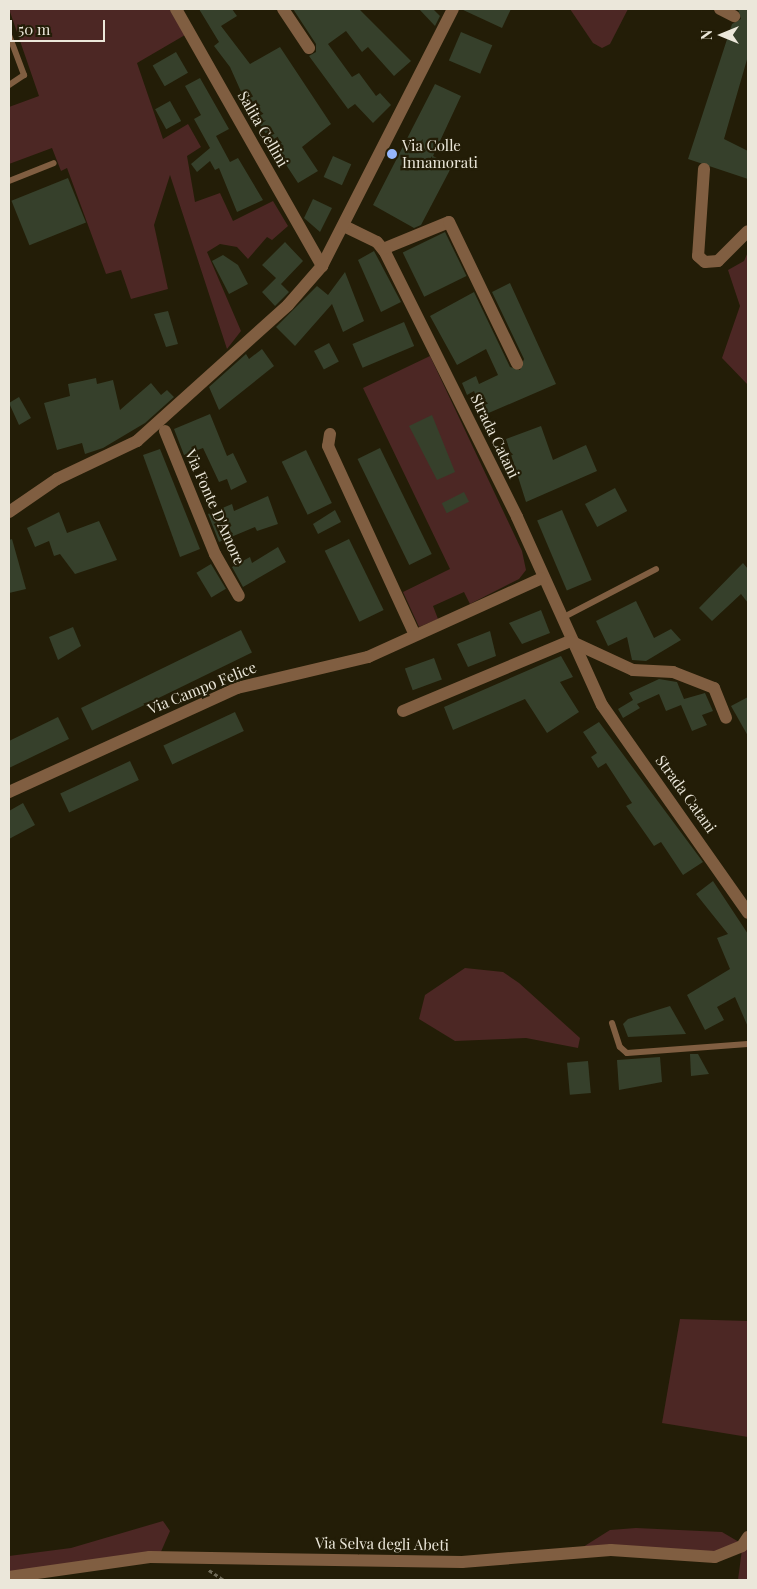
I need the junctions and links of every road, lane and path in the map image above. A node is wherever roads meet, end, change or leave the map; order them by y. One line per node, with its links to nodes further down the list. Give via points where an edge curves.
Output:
1 (176, 9): 15 (street, Salita Cellini)
2 (283, 9): 7 (street)
3 (453, 9): 12 (street)
4 (720, 9): 5 (street)
5 (734, 16)
6 (9, 35): 8 (lane, via 24,76)
7 (309, 48)
8 (9, 85)
9 (54, 163): 11 (lane)
10 (704, 169): 13 (street, via 698,256 710,263 718,261)
11 (9, 181)
12 (346, 227): 14 (street); 15 (street)
13 (748, 231)
14 (383, 249): 16 (street, via 449,222); 23 (street, Strada Catani, via 512,508)
15 (322, 266): 17 (street, via 288,305)
16 (517, 363)
17 (191, 392): 18 (street, via 192,398); 20 (street)
18 (165, 431): 20 (street); 24 (street, Via Fonte D'Amore, via 215,554)
19 (330, 434): 26 (street, via 328,446)
20 (137, 441): 21 (street, via 58,479)
21 (9, 512)
22 (656, 569): 25 (lane)
23 (542, 578): 25 (street, Strada Catani); 26 (street, Via Campo Felice)
24 (239, 596)
25 (560, 619): 27 (street, Strada Catani)
26 (415, 635): 30 (street, Via Campo Felice, via 368,657 237,688)
27 (570, 641): 28 (street); 29 (street, via 633,670 673,672 714,688); 31 (street, Strada Catani, via 612,721)
28 (403, 711)
29 (726, 718)
30 (9, 792)
31 (748, 913)
32 (612, 1023): 33 (lane, via 620,1047 627,1053)
33 (748, 1044)
34 (748, 1537): 35 (street, Via Selva degli Abeti, via 742,1546 715,1557 611,1550 462,1562 150,1557)
35 (9, 1577)

